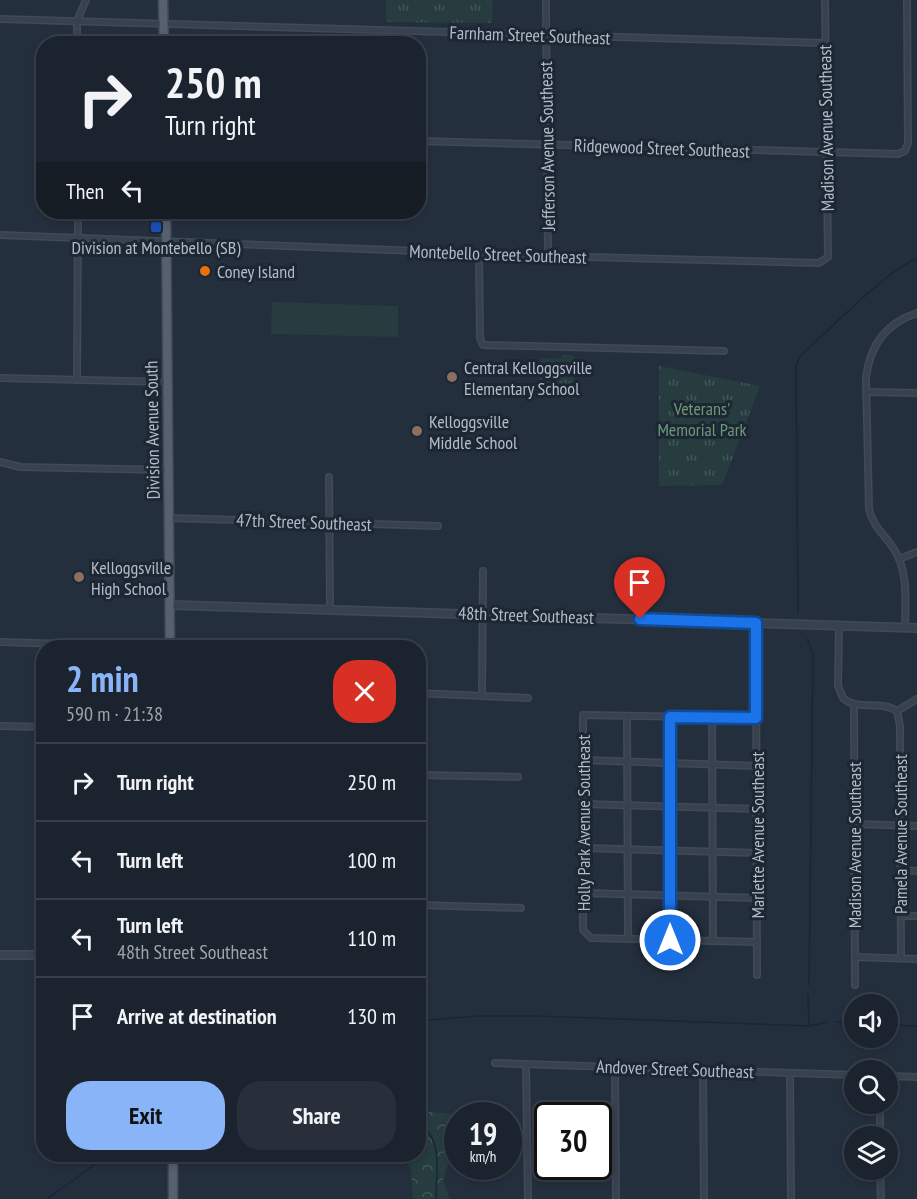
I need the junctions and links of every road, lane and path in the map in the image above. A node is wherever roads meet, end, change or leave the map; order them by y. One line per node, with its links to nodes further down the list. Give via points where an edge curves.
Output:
1 (86, 0): 7 (street)
2 (163, 0): 8 (main road)
3 (546, 0): 9 (street, Jefferson Avenue Southeast)
4 (825, 0): 12 (street, Madison Avenue Southeast)
5 (907, 0): 15 (street, Ridgewood Street Southeast, via 905,151)
6 (0, 19): 7 (street, Farnham Street Southeast)
7 (77, 21): 8 (street, Farnham Street Southeast); 10 (street)
8 (164, 23): 9 (street, Farnham Street Southeast); 11 (main road)
9 (546, 35): 12 (street, Farnham Street Southeast); 14 (street, Jefferson Avenue Southeast)
10 (77, 36)
11 (164, 36)
12 (825, 43): 15 (street, Madison Avenue Southeast)
13 (426, 141): 14 (street, Ridgewood Street Southeast)
14 (547, 145): 15 (street, Ridgewood Street Southeast); 22 (street, Jefferson Avenue Southeast)
15 (827, 153): 23 (street, Madison Avenue Southeast)
16 (78, 219): 19 (street)
17 (166, 219): 20 (main road, Division Avenue South)
18 (0, 235): 19 (street, Montebello Street Southeast)
19 (78, 239): 20 (street, Montebello Street Southeast); 27 (street)
20 (166, 240): 21 (street, Montebello Street Southeast, via 189,244); 28 (main road, Division Avenue South)
21 (479, 253): 22 (street, Montebello Street Southeast); 25 (street, via 482,344)
22 (548, 256): 23 (street, Montebello Street Southeast, via 813,264)
23 (828, 256)
24 (917, 313): 29 (street, via 899,320 877,341 867,367)
25 (724, 351)
26 (0, 378): 27 (street)
27 (76, 380): 28 (street)
28 (168, 382): 32 (main road, Division Avenue South)
29 (866, 392): 30 (street); 38 (street, via 869,509 876,529)
30 (917, 393)
31 (0, 462): 32 (street, via 20,467)
32 (169, 470): 34 (main road, Division Avenue South)
33 (328, 477): 35 (street)
34 (169, 518): 35 (street, 47th Street Southeast); 40 (main road, Division Avenue South)
35 (329, 523): 36 (street, 47th Street Southeast); 41 (street)
36 (438, 526)
37 (917, 552): 38 (street)
38 (899, 559): 45 (street, via 905,580)
39 (483, 571): 42 (street)
40 (171, 605): 41 (street, 48th Street Southeast); 47 (main road, Division Avenue South)
41 (330, 609): 42 (street, 48th Street Southeast)
42 (482, 614): 43 (street, 48th Street Southeast); 51 (street)
43 (756, 623): 44 (street, 48th Street Southeast); 59 (street, Marlette Avenue Southeast)
44 (838, 626): 45 (street, 48th Street Southeast); 54 (street, via 838,686 843,698)
45 (905, 628): 46 (street, 48th Street Southeast)
46 (917, 628)
47 (170, 640)
48 (0, 642): 49 (street)
49 (36, 643)
50 (426, 693): 51 (street)
51 (482, 696): 52 (street)
52 (528, 698)
53 (917, 699): 55 (street)
54 (854, 704): 55 (street, via 886,706); 74 (street, Madison Avenue Southeast)
55 (897, 711): 75 (street, Pamela Avenue Southeast)
56 (627, 716): 57 (street); 62 (street, Holly Park Avenue Southeast, via 583,715); 63 (street)
57 (670, 717): 58 (street); 64 (street)
58 (712, 718): 59 (street); 65 (street)
59 (756, 718): 66 (street, Marlette Avenue Southeast)
60 (0, 726): 61 (street)
61 (36, 728)
62 (583, 760): 63 (street); 69 (street, Holly Park Avenue Southeast)
63 (627, 762): 64 (street); 70 (street)
64 (670, 763): 65 (street); 71 (street)
65 (712, 765): 66 (street); 72 (street)
66 (757, 766): 73 (street, Marlette Avenue Southeast)
67 (426, 775): 68 (street)
68 (518, 777)
69 (583, 804): 70 (street); 77 (street, Holly Park Avenue Southeast)
70 (627, 805): 71 (street); 78 (street)
71 (670, 806): 72 (street); 79 (street)
72 (712, 808): 73 (street); 80 (street)
73 (757, 809): 81 (street, Marlette Avenue Southeast)
74 (855, 824): 75 (street); 99 (street, Madison Avenue Southeast)
75 (900, 825): 76 (street); 82 (street, Pamela Avenue Southeast)
76 (917, 826)
77 (583, 848): 78 (street); 84 (street, Holly Park Avenue Southeast)
78 (627, 849): 79 (street); 85 (street)
79 (670, 851): 80 (street); 86 (street)
80 (713, 852): 81 (street); 87 (street)
81 (757, 853): 88 (street, Marlette Avenue Southeast)
82 (900, 870): 83 (street); 91 (street, Pamela Avenue Southeast)
83 (917, 871)
84 (583, 893): 85 (street); 93 (street, Holly Park Avenue Southeast, via 583,930 591,938)
85 (627, 894): 86 (street); 93 (street)
86 (670, 895): 87 (street); 94 (street)
87 (713, 897): 88 (street); 95 (street)
88 (757, 898): 96 (street, Marlette Avenue Southeast)
89 (426, 905): 90 (street)
90 (521, 908)
91 (901, 916): 92 (street); 100 (street, Pamela Avenue Southeast)
92 (917, 916)
93 (628, 939): 94 (street)
94 (670, 940): 95 (street)
95 (713, 941): 96 (street)
96 (757, 942): 102 (street, Marlette Avenue Southeast)
97 (0, 955): 98 (street)
98 (36, 955)
99 (855, 957): 100 (street); 103 (street, Madison Avenue Southeast)
100 (901, 958): 101 (street)
101 (917, 959)
102 (757, 975)
103 (855, 985)
104 (495, 1063): 105 (street, Andover Street Southeast)
105 (526, 1064): 106 (street, Andover Street Southeast); 115 (street)
106 (615, 1067): 107 (street, Andover Street Southeast); 116 (street)
107 (704, 1070): 108 (street, Andover Street Southeast); 117 (street)
108 (790, 1072): 109 (street, Andover Street Southeast); 118 (street)
109 (844, 1074)
110 (898, 1076): 111 (street)
111 (917, 1077)
112 (173, 1162): 114 (main road)
113 (880, 1180): 119 (street)
114 (173, 1199)
115 (528, 1199)
116 (616, 1199)
117 (704, 1199)
118 (791, 1199)
119 (881, 1199)

